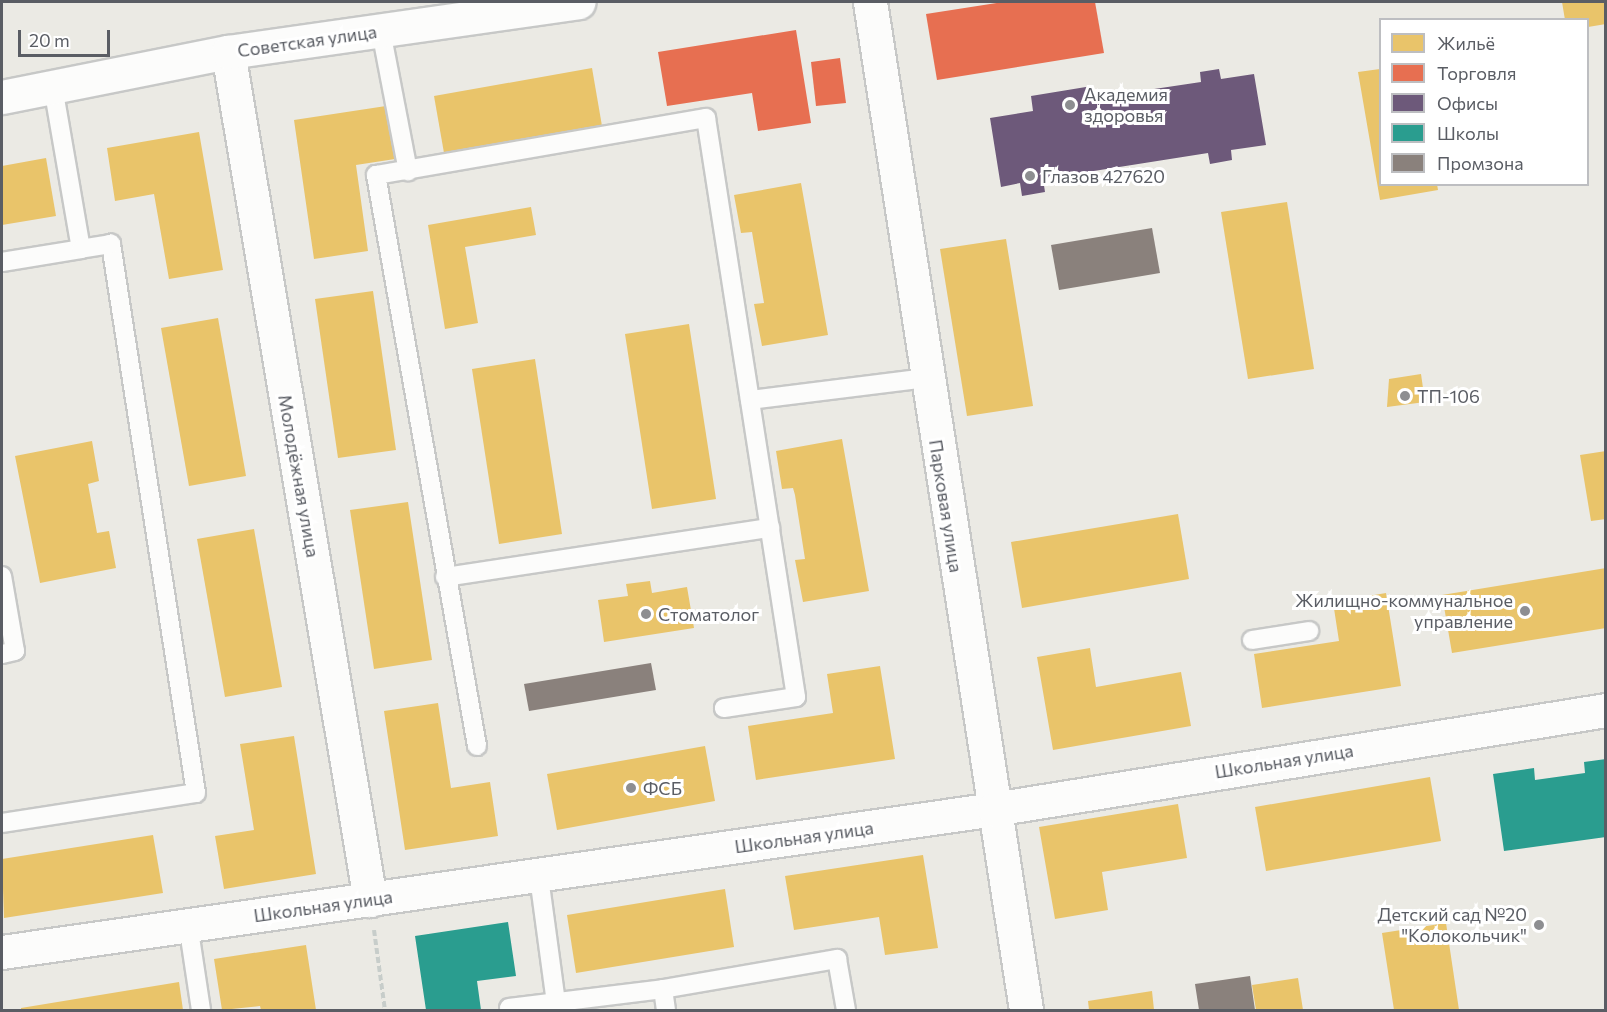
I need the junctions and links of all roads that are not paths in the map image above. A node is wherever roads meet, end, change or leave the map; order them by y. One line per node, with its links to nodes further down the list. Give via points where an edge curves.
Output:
1 (578, 2): 3 (street, Советская улица)
2 (870, 2): 10 (street, Парковая улица)
3 (381, 31): 4 (street, Советская улица); 7 (lane)
4 (228, 52): 5 (street, Советская улица); 24 (street, Молодёжная улица)
5 (53, 87): 6 (street, Советская улица); 8 (lane)
6 (2, 97)
7 (408, 171): 11 (lane, via 706,118); 14 (lane, via 376,176)
8 (81, 249): 9 (lane); 22 (lane, via 111,244 196,794)
9 (2, 262)
10 (926, 378): 11 (lane); 21 (street, Парковая улица)
11 (750, 400): 12 (lane)
12 (770, 528): 14 (lane); 18 (lane, via 796,697)
13 (2, 576): 17 (lane, via 15,651)
14 (446, 577): 20 (lane)
15 (1309, 632): 16 (lane)
16 (1252, 640)
17 (2, 654)
18 (724, 708)
19 (1605, 710): 21 (street, Школьная улица)
20 (477, 746)
21 (994, 809): 23 (street, Школьная улица); 33 (street, Парковая улица)
22 (2, 823)
23 (539, 877): 24 (street, Школьная улица); 28 (lane)
24 (370, 900): 25 (street, Школьная улица)
25 (188, 924): 26 (street, Школьная улица); 30 (lane)
26 (2, 952)
27 (663, 989): 28 (lane); 31 (lane); 32 (lane, via 837,959)
28 (555, 1002): 29 (lane)
29 (509, 1008)
30 (201, 1011)
31 (666, 1011)
32 (846, 1011)
33 (1026, 1011)

